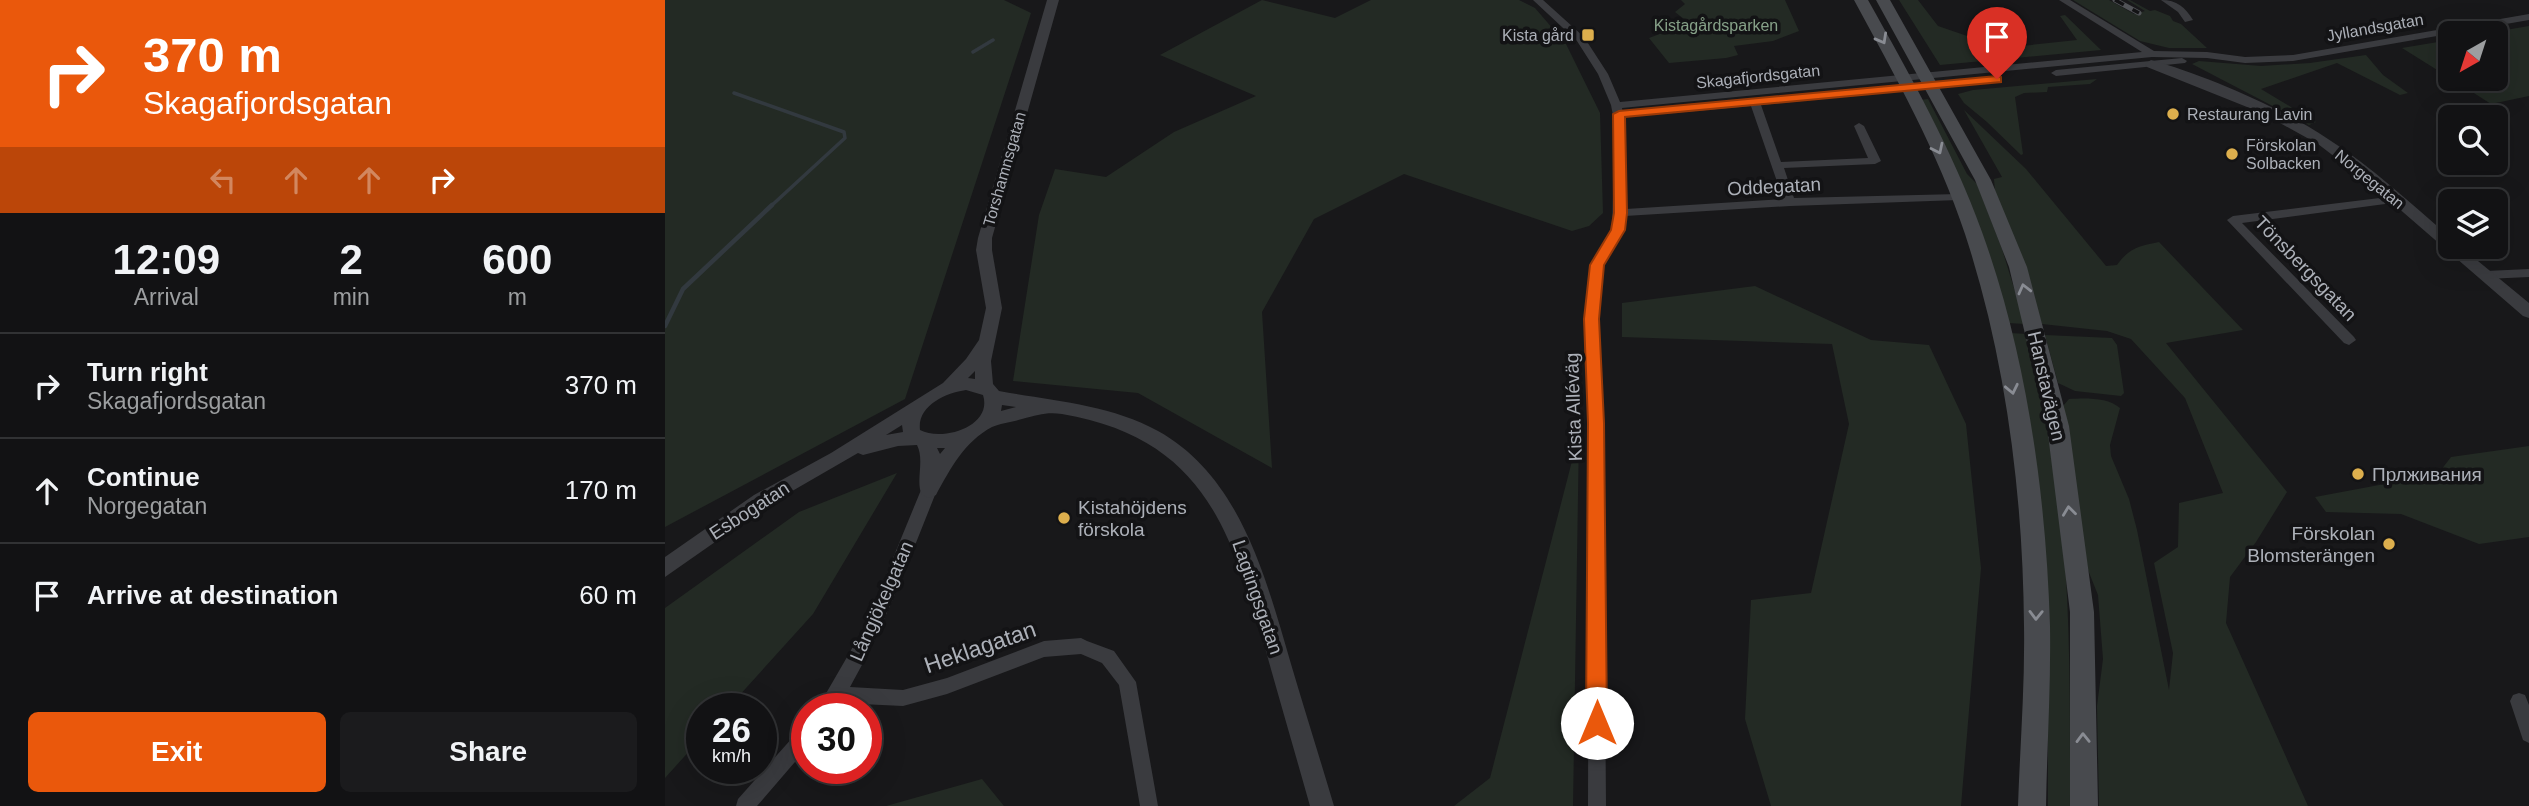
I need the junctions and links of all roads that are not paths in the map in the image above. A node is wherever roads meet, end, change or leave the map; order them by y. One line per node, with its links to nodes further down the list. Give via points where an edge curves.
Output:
1 (1053, 0): 29 (street, Torshamnsgatan, via 985,238 994,308)
2 (1538, 0): 16 (street, Kista Alléväg, via 1581,40 1603,74)
3 (1861, 0): 13 (main road, Hanstavägen, one-way to 13)
4 (1883, 0): 13 (main road, Hanstavägen)
5 (2063, 0): 9 (street, Norgegatan); 11 (street)
6 (2166, 0): 8 (street, via 2182,10)
7 (2529, 17): 10 (street, Jyllandsgatan, via 2293,58)
8 (2187, 20)
9 (2134, 55): 11 (street, Norgegatan); 13 (street)
10 (2226, 58): 11 (street, Jyllandsgatan, via 2183,53); 12 (street, Jyllandsgatan)
11 (2151, 59): 12 (street, Norgegatan); 13 (street, Norgegatan); 14 (street, Norgegatan)
12 (2168, 63): 14 (street, Norgegatan)
13 (1917, 82): 15 (street, Skagafjordsgatan); 16 (street, Skagafjordsgatan); 19 (main road, Hanstavägen, one-way to 19); 50 (main road, Hanstavägen, one-way to 13, via 2082,612 2058,426 2018,267 1983,180)
14 (2248, 102): 20 (street, Norgegatan, via 2323,142)
15 (1755, 103): 16 (street, Skagafjordsgatan); 18 (street)
16 (1617, 110): 22 (street, Kista Alléväg)
17 (1859, 126): 18 (street, via 1875,161)
18 (1778, 165): 21 (street)
19 (1959, 197): 21 (street, Oddegatan); 49 (main road, Hanstavägen, one-way to 49, via 1985,269 2019,425 2036,600)
20 (2396, 200): 23 (street, Norgegatan); 28 (street, Tönsbergsgatan, via 2233,220)
21 (1790, 202): 22 (street, Oddegatan)
22 (1620, 213): 48 (street, Kista Alléväg, via 1618,230 1597,265 1591,319 1596,423)
23 (2438, 235)
24 (2467, 259): 26 (street, Norgegatan)
25 (2529, 273): 26 (street)
26 (2486, 275): 27 (street, Norgegatan)
27 (2529, 312)
28 (2349, 340)
29 (986, 341): 30 (street, Torshamnsgatan); 31 (street, Torshamnsgatan)
30 (949, 387): 31 (street, via 972,384); 32 (street)
31 (989, 392): 33 (street, Lagtingsgatan); 34 (street, via 993,408)
32 (919, 405): 36 (street, via 910,427); 37 (street, Esbogatan)
33 (1052, 406): 34 (street, Lagtingsgatan); 47 (street, Lagtingsgatan, via 1136,428 1175,451 1212,488 1255,578)
34 (985, 422): 35 (street)
35 (967, 435): 36 (street, via 945,442); 38 (street, Långjökelgatan)
36 (921, 440): 37 (street, Esbogatan, via 882,442); 38 (street, Långjökelgatan, via 931,455)
37 (837, 458): 39 (street, Esbogatan, via 751,506)
38 (929, 490): 40 (street, Långjökelgatan, via 885,599)
39 (665, 568)
40 (836, 693)
41 (882, 699): 46 (street, Heklagatan, via 947,686 1044,649 1081,646 1108,657 1127,682)
42 (2519, 701): 43 (street)
43 (2529, 734)
44 (791, 753): 45 (street)
45 (745, 806)
46 (1149, 806)
47 (1322, 806)
48 (1597, 806)
49 (2032, 806)
50 (2084, 806)

